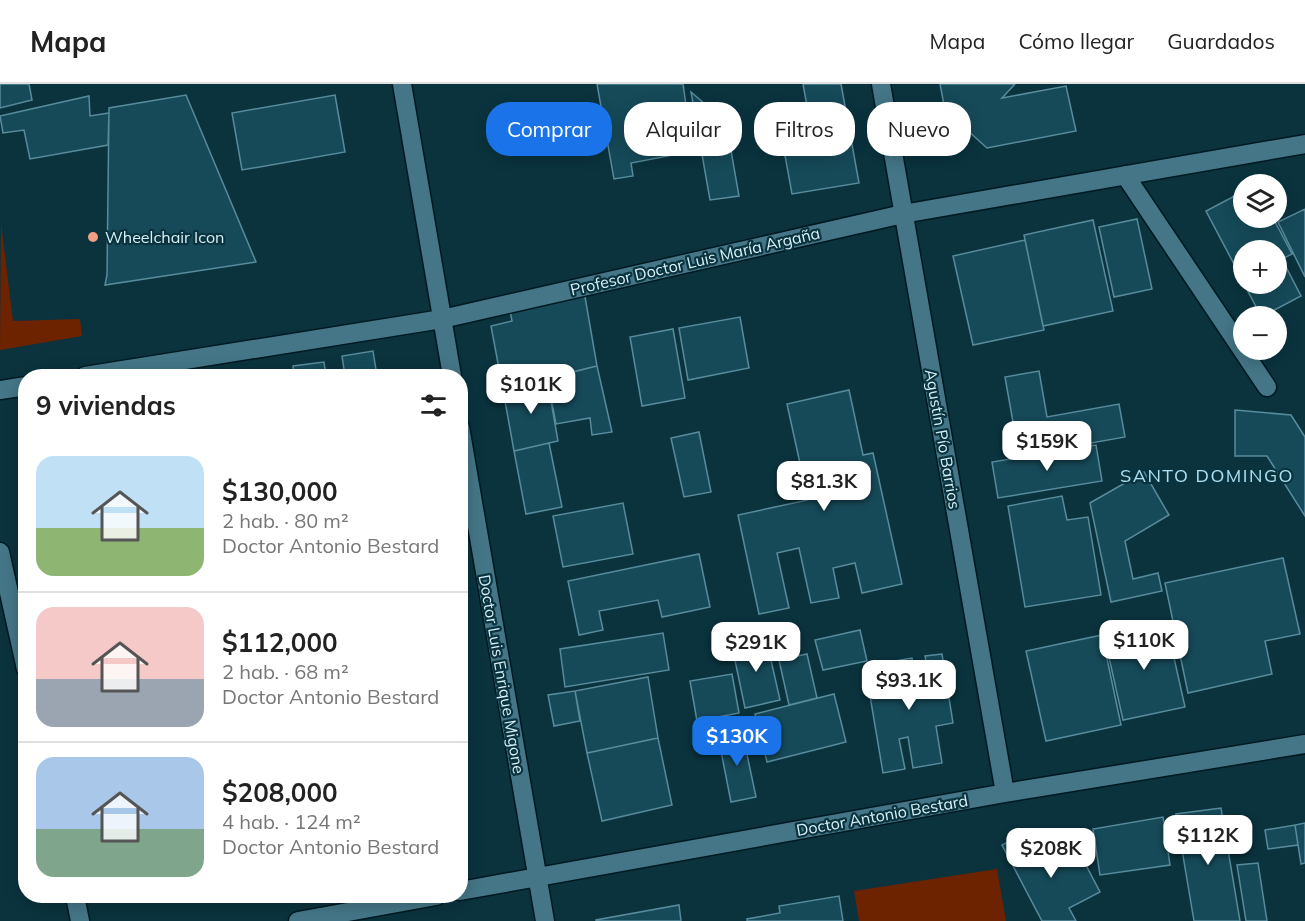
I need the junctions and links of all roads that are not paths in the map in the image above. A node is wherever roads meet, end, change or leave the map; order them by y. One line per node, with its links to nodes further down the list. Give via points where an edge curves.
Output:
1 (402, 84): 6 (street)
2 (881, 84): 5 (street, Agustín Pío Barrios)
3 (1305, 144): 4 (street, Profesor Doctor Luis María Argaña)
4 (1125, 175): 5 (street, Profesor Doctor Luis María Argaña); 10 (street)
5 (903, 214): 6 (street, Profesor Doctor Luis María Argaña); 16 (street, Agustín Pío Barrios)
6 (442, 319): 7 (street, Profesor Doctor Luis María Argaña); 8 (street)
7 (129, 369)
8 (451, 369)
9 (18, 387): 11 (street)
10 (1267, 387)
11 (0, 390)
12 (468, 474): 17 (street, Doctor Luis Enrique Migone)
13 (0, 552): 14 (street)
14 (18, 633)
15 (1305, 744): 16 (street, Doctor Antonio Bestard)
16 (1005, 793): 17 (street, Doctor Antonio Bestard)
17 (537, 877): 18 (street, Doctor Antonio Bestard); 23 (street, Doctor Luis Enrique Migone)
18 (468, 890)
19 (76, 903): 21 (street)
20 (397, 903): 22 (street)
21 (80, 921)
22 (298, 921)
23 (545, 921)

